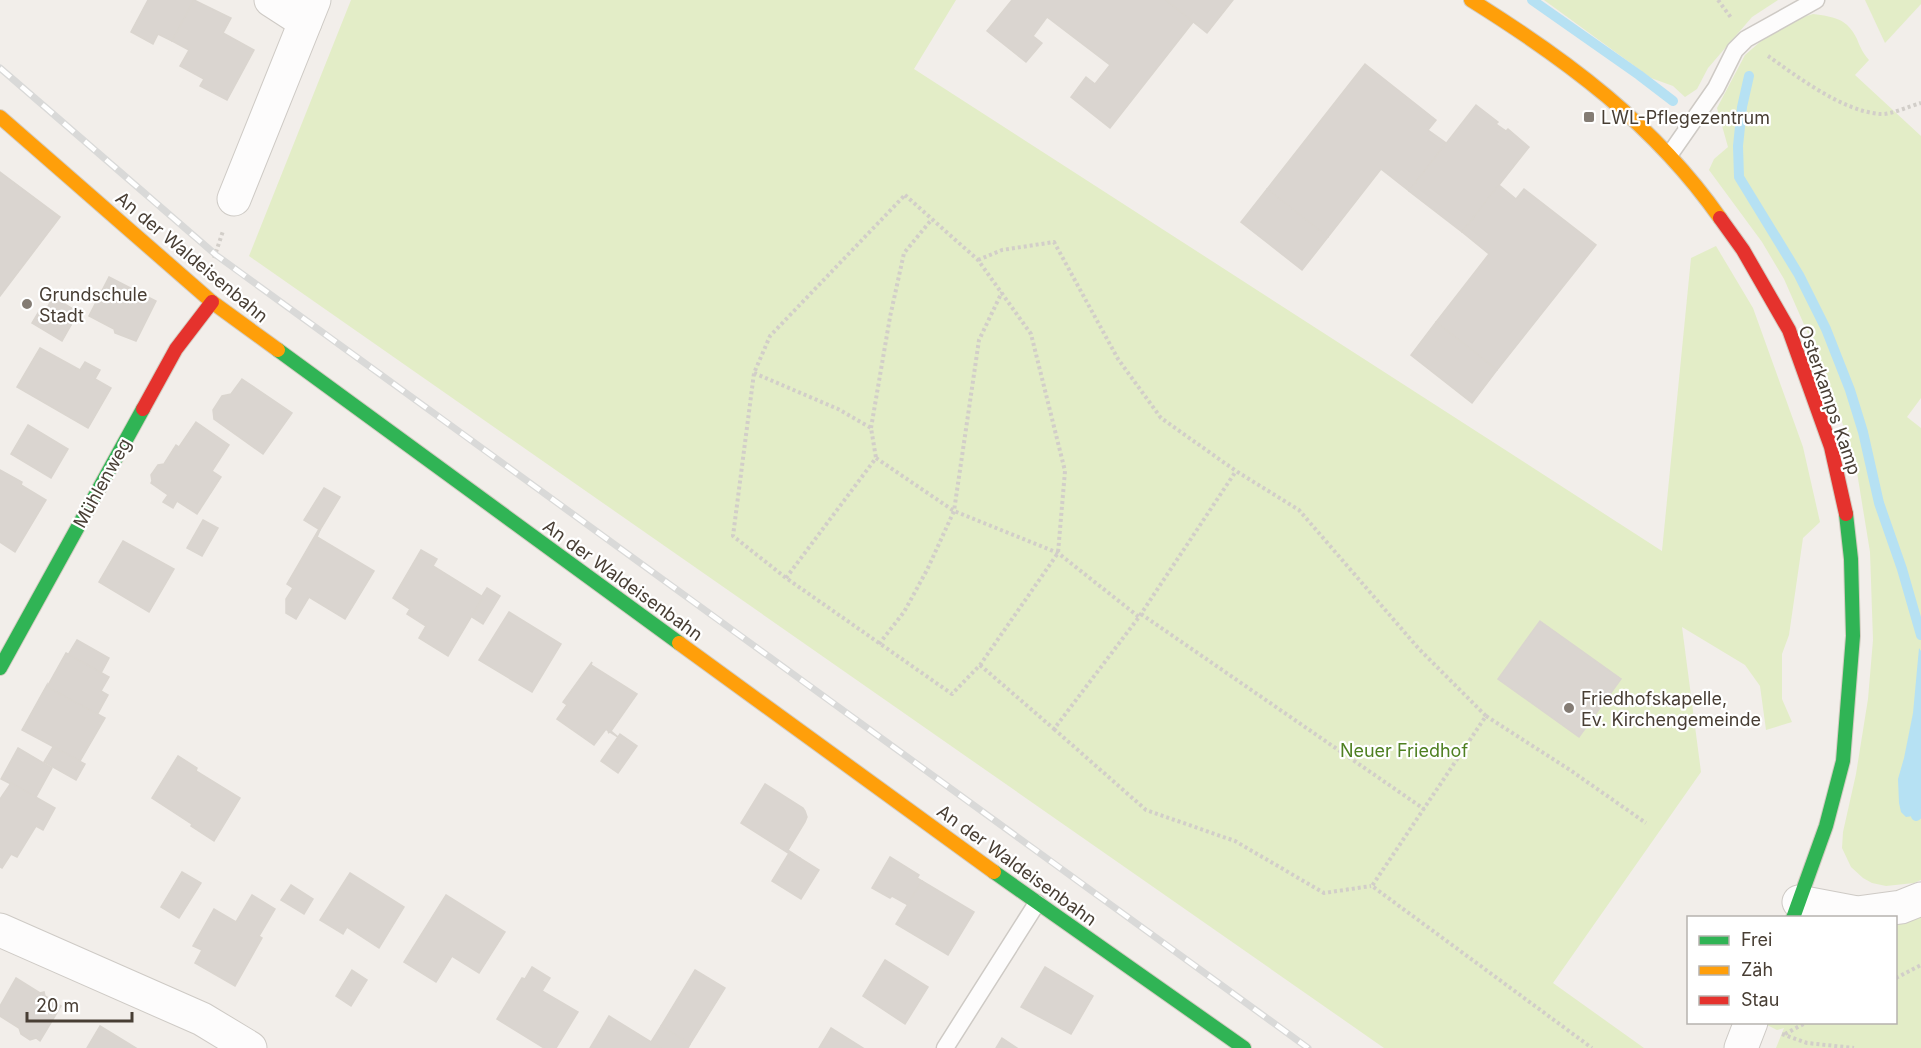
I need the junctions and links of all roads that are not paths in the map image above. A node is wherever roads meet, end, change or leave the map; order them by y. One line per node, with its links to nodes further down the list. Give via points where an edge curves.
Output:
1 (271, 0): 4 (street)
2 (1471, 0): 6 (street, Osterkamps Kamp, via 1526,34 1605,92)
3 (1816, 0): 6 (lane, via 1746,39)
4 (310, 11): 7 (street)
5 (0, 117): 8 (street, An der Waldeisenbahn)
6 (1670, 154): 12 (street, Osterkamps Kamp, via 1743,250 1789,330 1831,447 1846,510 1853,636 1843,761 1826,826)
7 (234, 199)
8 (212, 302): 9 (street, Mühlenweg, via 176,349); 11 (street, An der Waldeisenbahn)
9 (0, 668)
10 (1921, 899): 12 (street, via 1901,907 1857,913)
11 (1037, 903): 16 (lane); 17 (street, An der Waldeisenbahn)
12 (1796, 910)
13 (0, 930): 15 (street, via 202,1019)
14 (1751, 1024): 18 (street)
15 (250, 1048)
16 (945, 1048)
17 (1244, 1048)
18 (1740, 1048)

